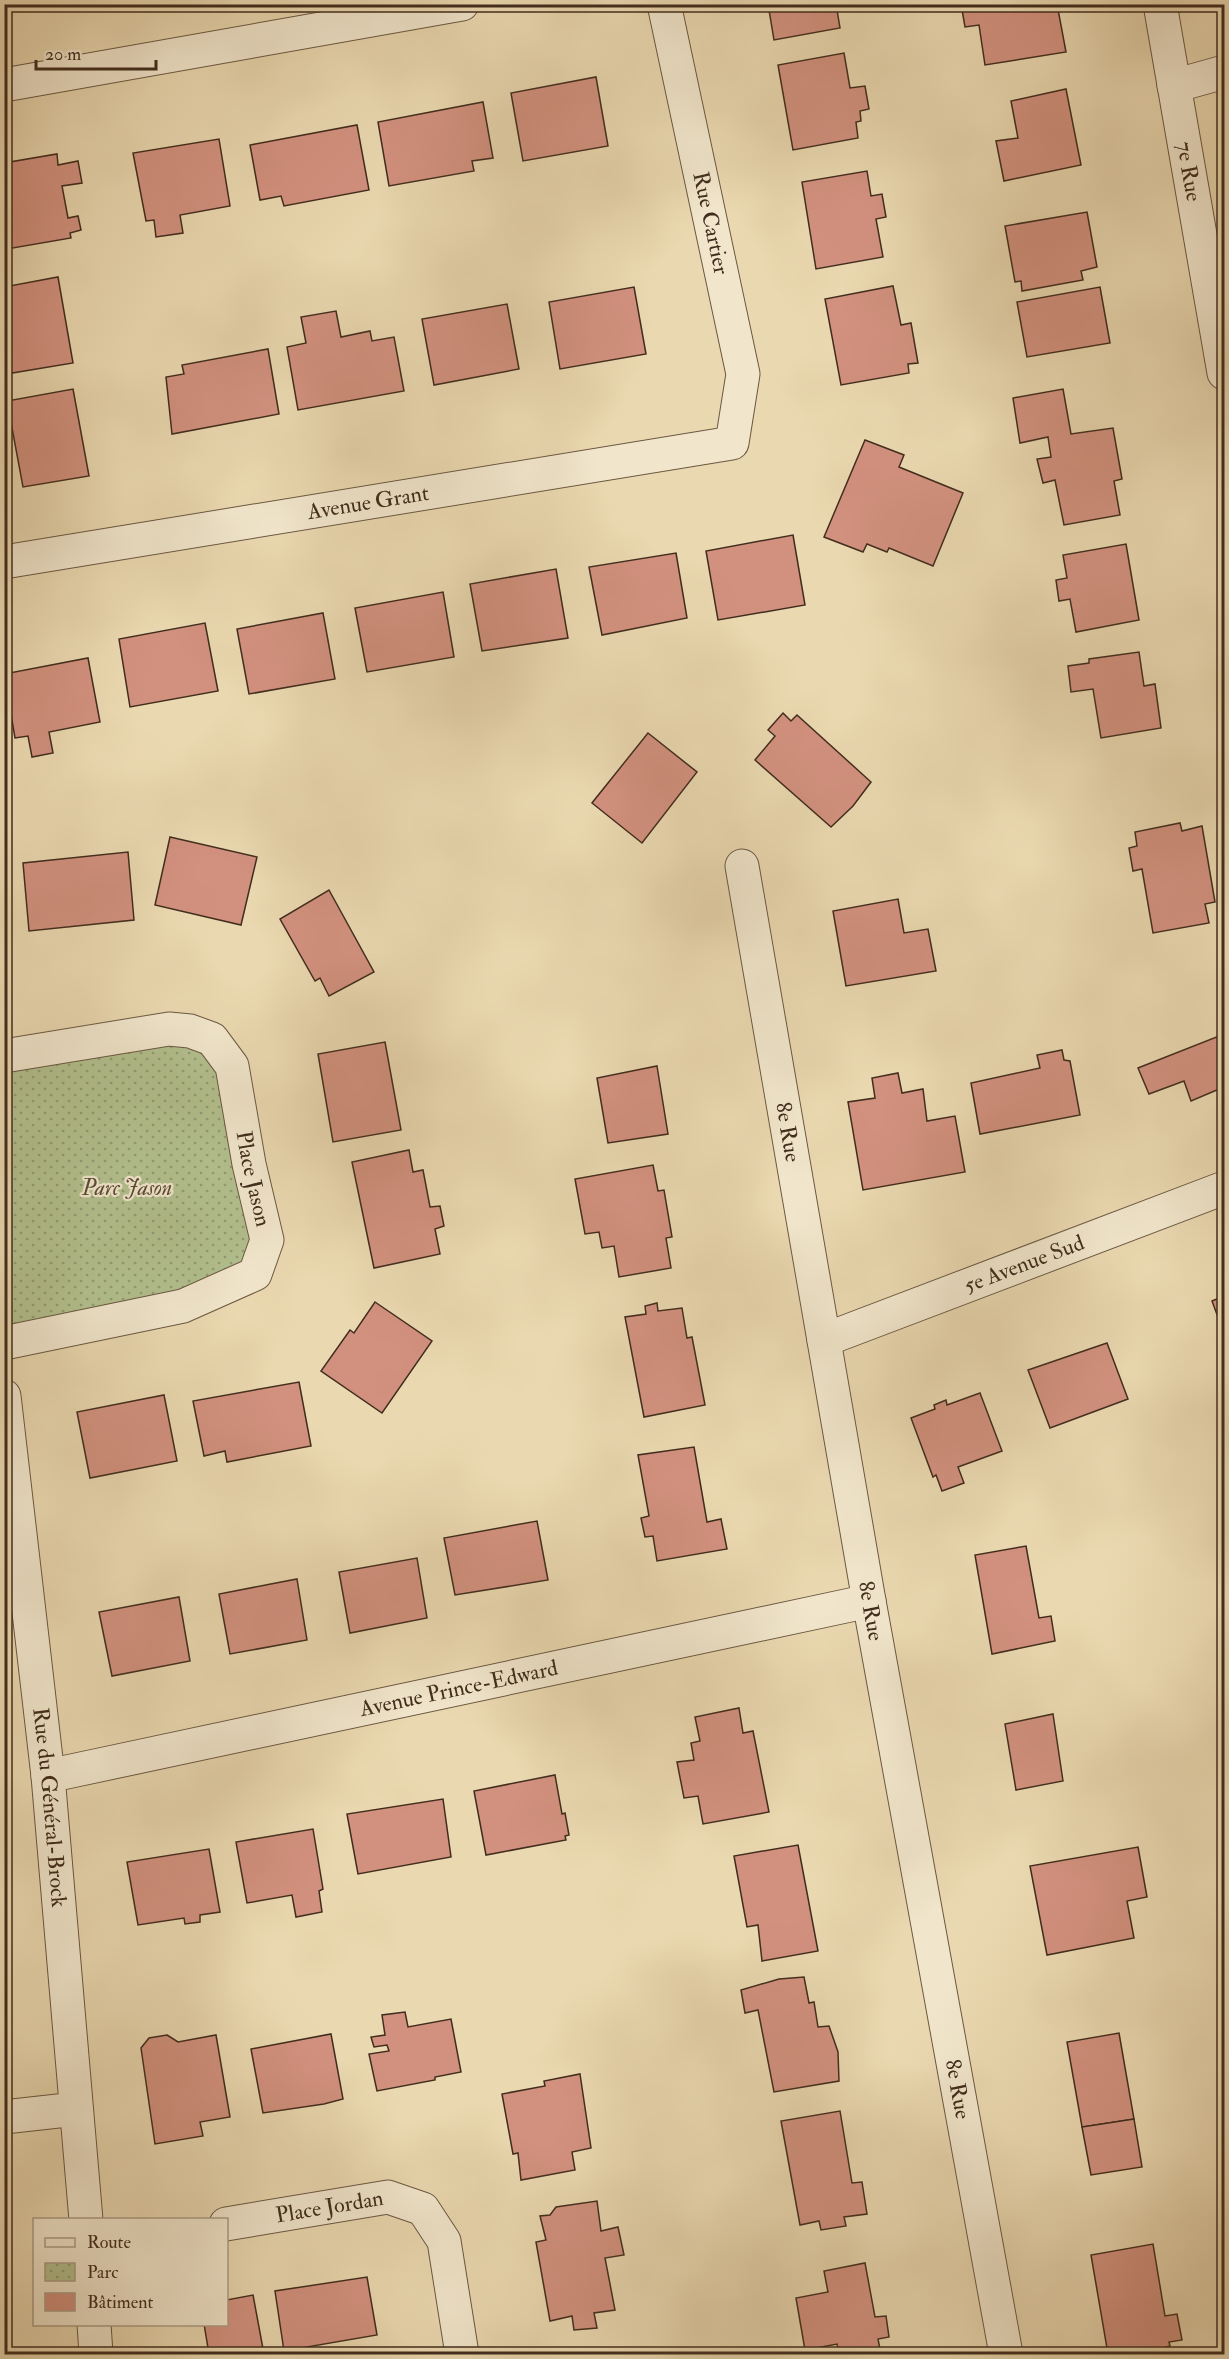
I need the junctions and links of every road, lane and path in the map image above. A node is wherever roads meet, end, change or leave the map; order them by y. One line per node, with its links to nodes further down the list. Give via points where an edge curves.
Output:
1 (462, 4): 5 (street)
2 (664, 4): 8 (street, Rue Cartier, via 743,374)
3 (1160, 4): 6 (street, 7e Rue)
4 (1224, 72): 6 (street)
5 (4, 85)
6 (1174, 86): 7 (street, 7e Rue)
7 (1224, 373)
8 (732, 443): 9 (street, Avenue Grant)
9 (4, 562)
10 (742, 867): 13 (street, 8e Rue)
11 (4, 1056): 14 (street, Place Jason, via 169,1029 212,1039 232,1066 267,1240 255,1274 183,1306)
12 (1224, 1188): 13 (street, 5e Avenue Sud)
13 (824, 1340): 16 (street, 8e Rue)
14 (4, 1342)
15 (4, 1396): 17 (street, Rue du Général-Brock)
16 (869, 1601): 17 (street, Avenue Prince-Edward); 25 (street, 8e Rue)
17 (48, 1776): 18 (street, Rue du Général-Brock)
18 (76, 2109): 19 (street); 20 (street, Rue du Général-Brock)
19 (4, 2117)
20 (86, 2218)
21 (228, 2224): 24 (street, Place Jordan, via 388,2197 423,2209 444,2241)
22 (94, 2326): 23 (street)
23 (96, 2355)
24 (462, 2355)
25 (1006, 2355)

